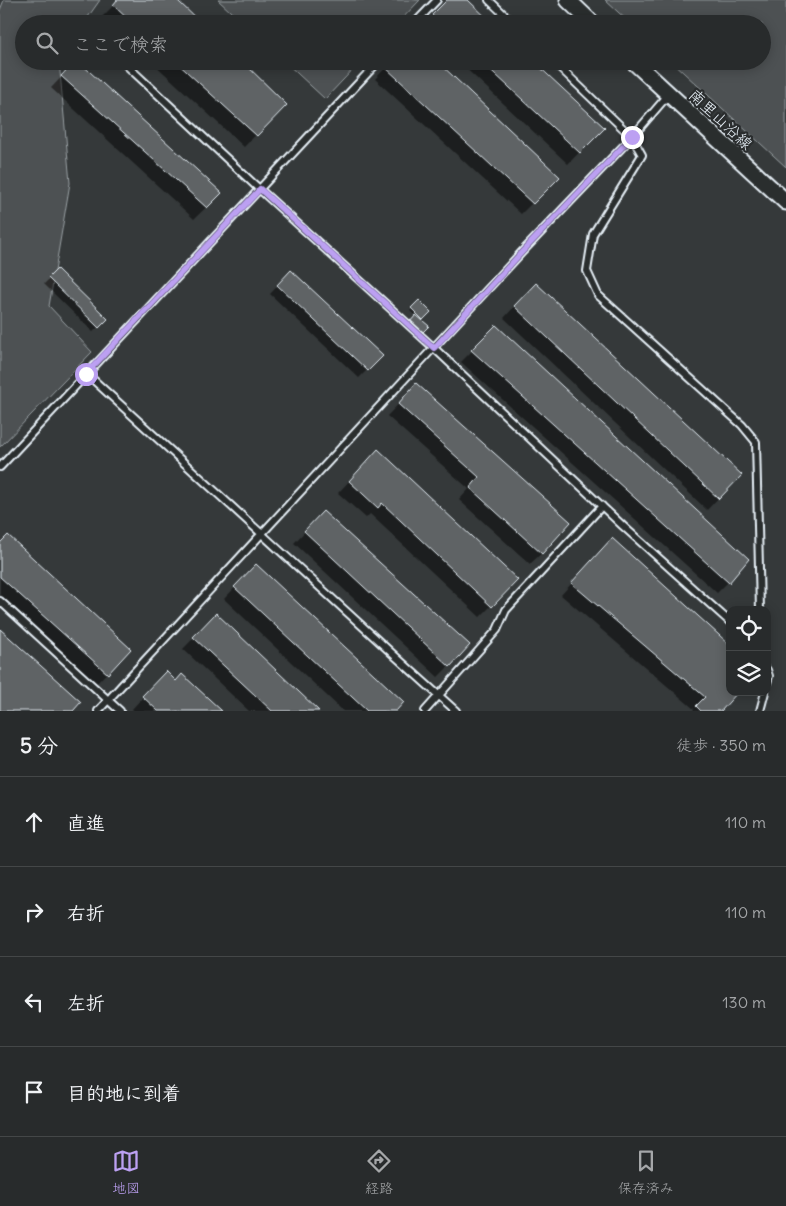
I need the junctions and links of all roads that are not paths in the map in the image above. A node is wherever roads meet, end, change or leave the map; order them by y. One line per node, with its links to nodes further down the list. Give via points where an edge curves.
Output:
1 (437, 0): 4 (lane)
2 (489, 0): 5 (lane)
3 (568, 0): 6 (street)
4 (423, 15)
5 (505, 15)
6 (584, 15)
7 (132, 70): 13 (lane)
8 (371, 70): 13 (lane)
9 (562, 70): 12 (lane)
10 (644, 70): 11 (street, 南里山沿線)
11 (669, 94): 12 (lane); 14 (street, 南里山沿線)
12 (632, 137): 15 (lane); 21 (lane, via 642,155 593,234 587,271 598,294 742,425 756,442)
13 (260, 189): 15 (lane); 16 (lane)
14 (786, 202)
15 (434, 348): 18 (lane); 19 (lane)
16 (86, 374): 17 (lane); 19 (lane)
17 (0, 467)
18 (602, 506): 22 (lane); 23 (lane, via 506,610 497,630)
19 (261, 534): 23 (lane); 25 (lane)
20 (0, 601): 25 (lane)
21 (760, 606)
22 (726, 618)
23 (439, 695): 28 (lane); 29 (lane)
24 (764, 696): 30 (lane)
25 (108, 700): 26 (lane); 27 (lane)
26 (98, 711)
27 (120, 711)
28 (424, 711)
29 (456, 711)
30 (760, 711)

